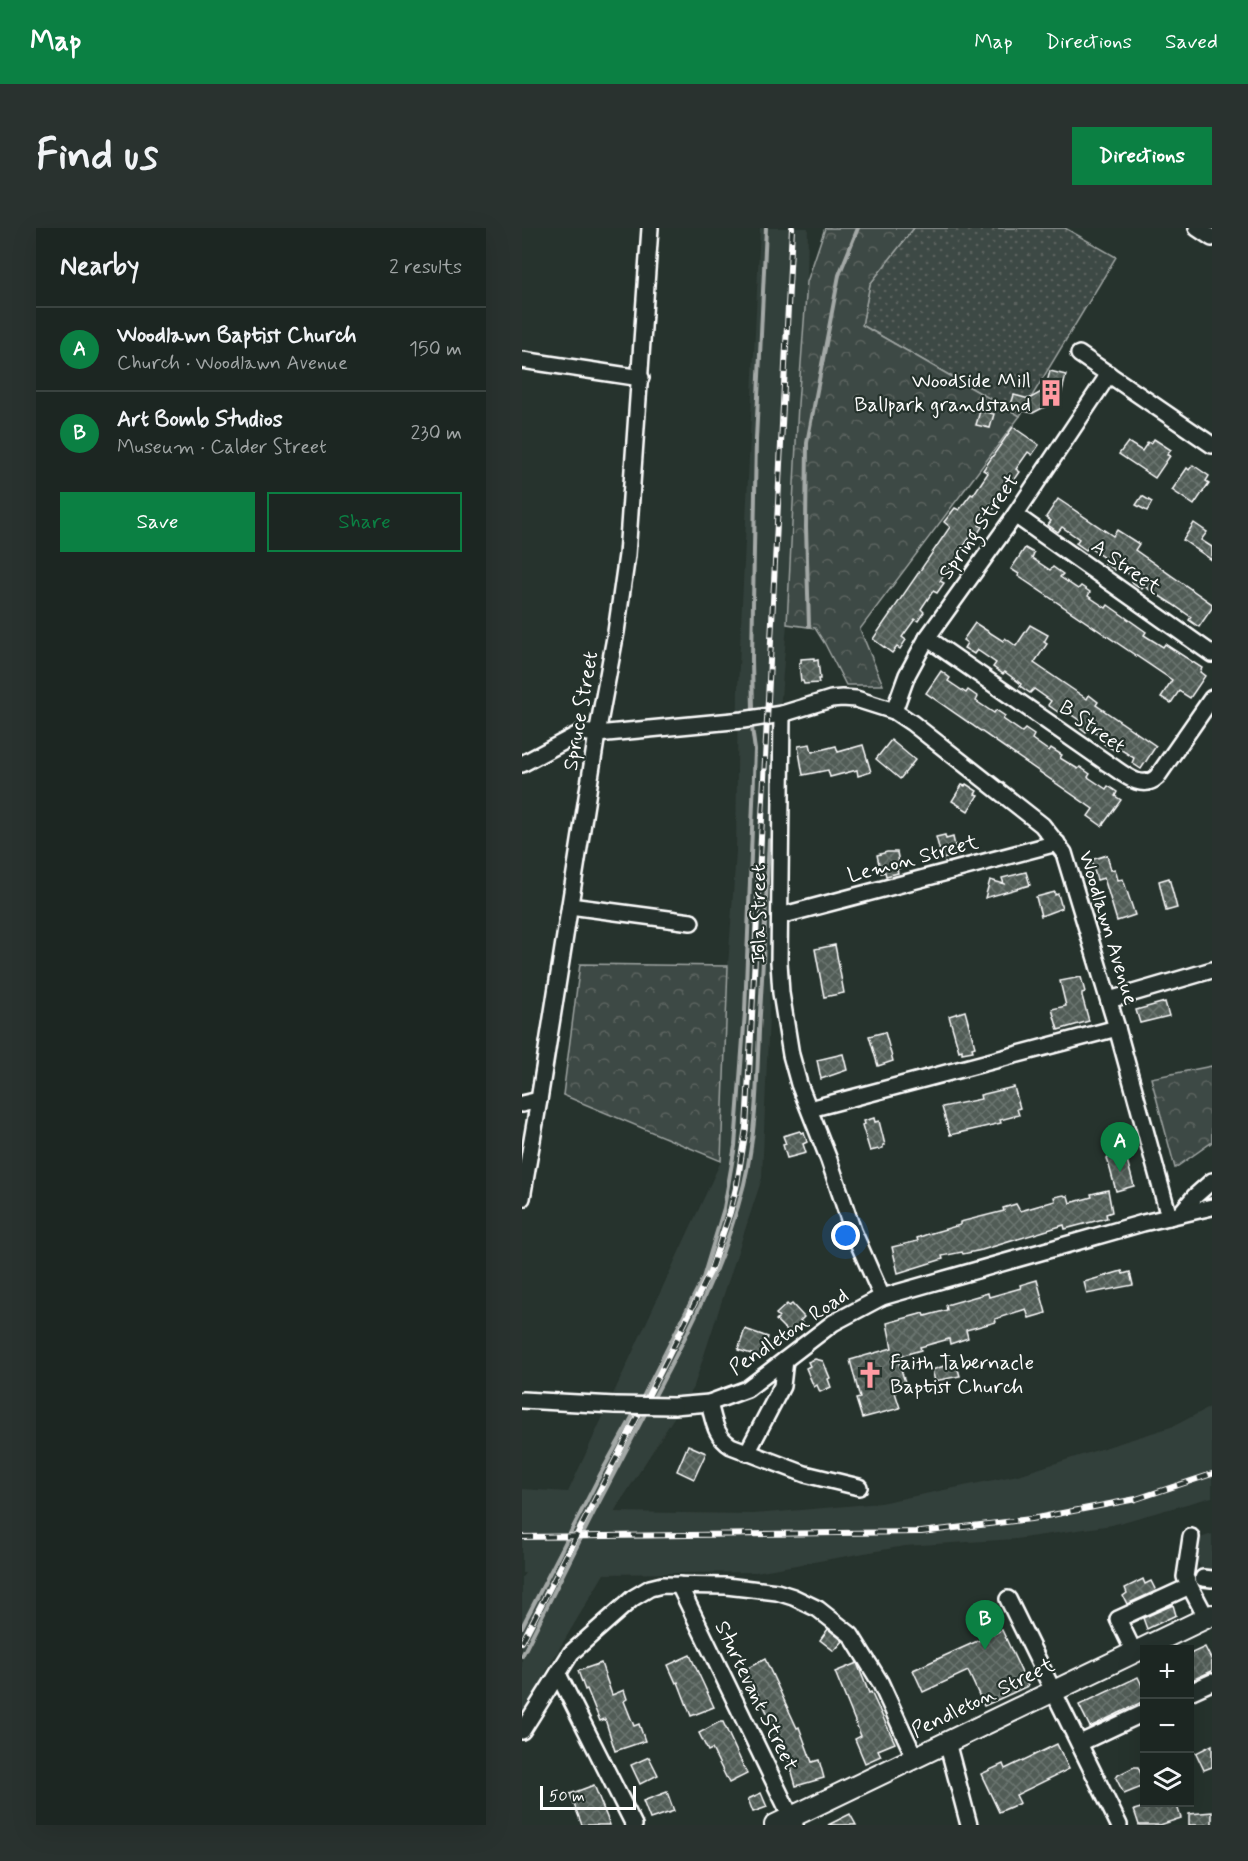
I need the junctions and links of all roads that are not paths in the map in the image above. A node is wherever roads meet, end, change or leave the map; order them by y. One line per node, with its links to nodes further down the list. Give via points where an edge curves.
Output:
1 (650, 228): 7 (street, Spruce Street)
2 (1197, 228): 3 (street)
3 (1212, 238)
4 (1079, 354): 6 (street)
5 (522, 360): 7 (street)
6 (1109, 374): 8 (street); 9 (street, Spring Street)
7 (641, 378): 15 (street, Spruce Street, via 627,555)
8 (1212, 445)
9 (1015, 515): 10 (street, Spring Street); 11 (street, A Street)
10 (927, 638): 12 (street, B Street, via 1136,782 1157,777); 13 (street, Spring Street)
11 (1212, 654)
12 (1212, 698)
13 (894, 711): 14 (street, Woodlawn Avenue, via 842,698); 17 (street, Woodlawn Avenue, via 1042,825)
14 (775, 716): 15 (street, Woodlawn Avenue); 19 (street, Iola Street)
15 (597, 734): 16 (street, Woodlawn Avenue, via 582,732); 18 (street, Spruce Street)
16 (522, 764)
17 (1057, 843): 19 (street, Lemon Street); 22 (street, Woodlawn Avenue, via 1071,870)
18 (570, 906): 20 (street); 24 (street, Spruce Street)
19 (780, 916): 26 (street, Iola Street, via 781,993 794,1069)
20 (691, 922)
21 (1212, 970): 22 (street)
22 (1109, 1000): 23 (street, Woodlawn Avenue)
23 (1117, 1028): 26 (street); 30 (street, Woodlawn Avenue)
24 (539, 1100): 25 (street); 28 (street, Spruce Street)
25 (522, 1104)
26 (810, 1110): 31 (street, Iola Street, via 853,1231)
27 (1212, 1181): 30 (street)
28 (522, 1198)
29 (1212, 1207): 30 (street, Pendleton Road)
30 (1174, 1215): 31 (street, Pendleton Road)
31 (882, 1297): 32 (street, Pendleton Road, via 833,1323)
32 (784, 1360): 34 (street, Pendleton Road, via 747,1389); 35 (street, via 782,1386)
33 (522, 1400): 34 (street, Pendleton Road, bridge, via 674,1406)
34 (709, 1403): 35 (street, via 722,1441)
35 (747, 1453): 36 (street, via 804,1474)
36 (859, 1487)
37 (1191, 1537): 38 (street, via 1185,1577)
38 (1202, 1581): 41 (street); 42 (street, via 1118,1619)
39 (679, 1585): 43 (street, via 650,1588 633,1598 571,1653); 51 (street, via 777,1592 818,1609 839,1624 862,1650); 52 (street, Sturtevant Street)
40 (1008, 1599): 45 (street)
41 (1209, 1616): 42 (main road, Pendleton Street)
42 (1134, 1652): 45 (main road, Pendleton Street)
43 (558, 1674): 48 (street); 53 (street)
44 (1212, 1682): 46 (street)
45 (1054, 1690): 49 (main road, Pendleton Street); 50 (street)
46 (1194, 1690)
47 (1140, 1715): 50 (street)
48 (522, 1731)
49 (947, 1742): 51 (main road, Pendleton Street); 54 (street)
50 (1080, 1743): 55 (street)
51 (915, 1758): 52 (main road, Pendleton Street)
52 (787, 1822)
53 (634, 1825)
54 (969, 1825)
55 (1119, 1825)

